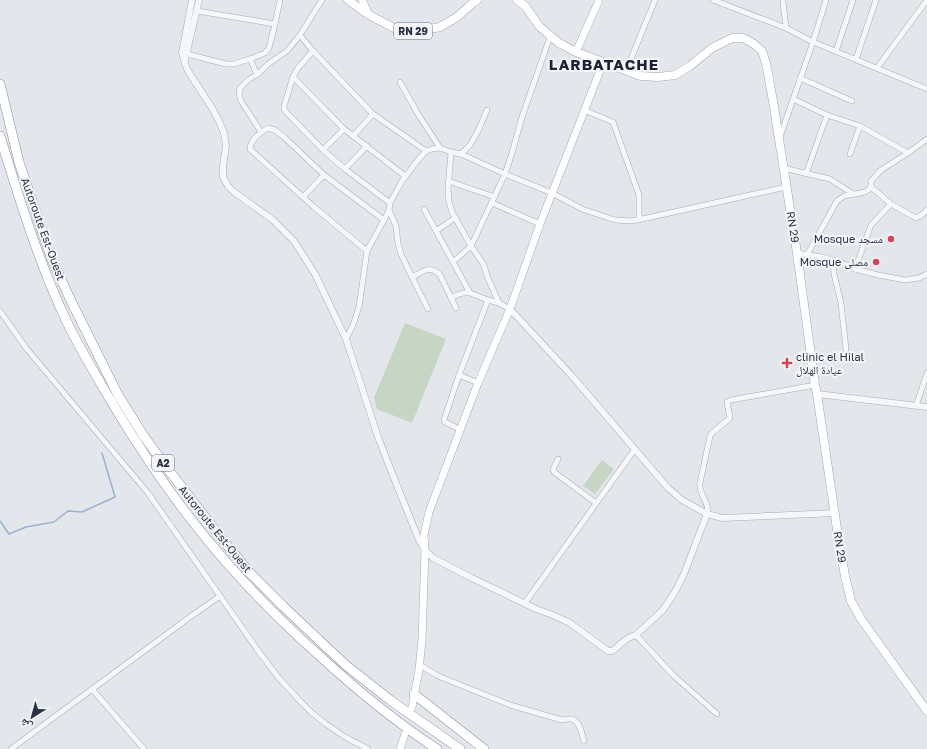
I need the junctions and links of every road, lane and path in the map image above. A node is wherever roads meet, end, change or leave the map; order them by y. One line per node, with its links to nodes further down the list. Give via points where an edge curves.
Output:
1 (192, 0): 27 (street)
2 (199, 0): 17 (street)
3 (280, 0): 19 (street)
4 (322, 0): 21 (street)
5 (348, 0): 18 (main road, RN 29 / RN 29)
6 (362, 0): 18 (main road)
7 (477, 0): 18 (main road, RN 29 / RN 29, via 440,27 418,31 398,30)
8 (517, 0): 22 (main road, RN 29 / RN 29)
9 (599, 0): 26 (main road)
10 (655, 0): 32 (street)
11 (714, 0): 20 (street)
12 (784, 0): 20 (street)
13 (826, 0): 23 (street)
14 (853, 0): 25 (street)
15 (876, 0): 29 (street)
16 (927, 0): 31 (street)
17 (197, 11): 19 (street); 27 (street)
18 (369, 15)
19 (275, 24): 28 (street, via 267,51)
20 (786, 28): 23 (street)
21 (300, 35): 24 (street); 33 (street, via 288,51)
22 (550, 37): 26 (main road, RN 29 / RN 29); 62 (street)
23 (813, 42): 25 (street); 35 (street)
24 (313, 51): 34 (street); 43 (street)
25 (836, 51): 29 (street)
26 (576, 52): 30 (main road, RN 29 / RN 29)
27 (185, 54): 28 (street, via 226,64); 101 (street, via 184,61 188,71 212,108 224,133 226,146 223,177 228,186 273,220 294,241 315,274)
28 (250, 59): 33 (street)
29 (856, 59): 31 (street)
30 (603, 63): 32 (main road, RN 29 / RN 29); 42 (main road)
31 (877, 68): 38 (street)
32 (626, 71): 51 (main road, RN 29 / RN 29, via 649,77 675,75 712,48 732,38 743,38 762,51)
33 (257, 74): 47 (street, via 240,88 239,94)
34 (293, 77): 46 (street); 54 (street, via 284,109)
35 (800, 78): 39 (street); 40 (street)
36 (400, 82): 53 (street)
37 (0, 84): 133 (highway, Autoroute Est-Ouest / A2, via 19,162 51,257 70,301 118,395 143,435 222,539 283,606 347,666)
38 (927, 89)
39 (793, 99): 44 (street); 51 (street)
40 (852, 102)
41 (487, 110): 58 (street, via 470,145)
42 (584, 110): 69 (main road); 81 (street, via 613,122 639,195)
43 (373, 114): 49 (street); 55 (street)
44 (828, 115): 45 (street); 63 (street)
45 (860, 126): 57 (street); 59 (street)
46 (344, 130): 49 (street); 54 (street)
47 (261, 132): 64 (street, via 268,128 275,130); 71 (street, via 250,144 250,149)
48 (0, 136): 132 (highway, Autoroute Est-Ouest / A2, via 36,247 65,318 105,392 151,465 210,544 282,622 363,695)
49 (354, 136): 52 (street)
50 (927, 139): 57 (street)
51 (779, 140): 60 (main road, RN 29 / RN 29)
52 (367, 146): 61 (street); 65 (street)
53 (440, 148): 55 (street); 56 (street)
54 (323, 150): 61 (street)
55 (426, 151): 65 (street)
56 (451, 152): 58 (street); 66 (street)
57 (908, 153): 68 (street, via 881,170 871,181)
58 (461, 154): 62 (street)
59 (850, 154)
60 (783, 168): 63 (street); 67 (main road, RN 29 / RN 29)
61 (345, 169): 74 (street)
62 (505, 174): 69 (street); 72 (street)
63 (806, 174): 70 (street, via 830,179)
64 (324, 175): 71 (street); 80 (street)
65 (406, 176): 74 (street)
66 (448, 180): 72 (street); 79 (street, via 449,202)
67 (786, 186): 81 (street); 86 (main road, RN 29 / RN 29)
68 (871, 187): 70 (street, via 865,192); 75 (street)
69 (552, 193): 81 (street, via 582,209 615,220); 82 (main road)
70 (853, 194): 87 (street, via 837,201)
71 (302, 197): 85 (street)
72 (494, 197): 73 (street)
73 (492, 202): 82 (street); 84 (street)
74 (390, 203): 77 (street)
75 (891, 204): 78 (street, via 914,218 923,215); 90 (street, via 871,225)
76 (424, 209): 83 (street)
77 (389, 210): 80 (street); 92 (street, via 396,226 398,243)
78 (927, 210)
79 (455, 218): 83 (street); 84 (street)
80 (384, 220): 85 (street)
81 (639, 220)
82 (540, 224): 99 (main road)
83 (436, 231): 89 (street)
84 (471, 246): 89 (street); 96 (street, via 484,265)
85 (367, 251): 101 (street, via 359,307)
86 (797, 253): 87 (street); 106 (main road, RN 29 / RN 29)
87 (807, 255): 88 (street)
88 (833, 261): 90 (street); 102 (street)
89 (453, 262): 93 (street)
90 (855, 269): 91 (street, via 905,280)
91 (927, 274)
92 (412, 277): 94 (street, via 426,270 436,270); 98 (street)
93 (470, 293): 94 (street, via 465,292); 95 (street)
94 (451, 298): 97 (street)
95 (488, 300): 96 (street); 104 (street)
96 (499, 303): 99 (street)
97 (456, 308)
98 (428, 309)
99 (510, 309): 105 (main road); 111 (street)
100 (0, 311): 117 (street, via 26,348 148,493)
101 (346, 339): 116 (street, via 394,478 419,540)
102 (846, 349)
103 (927, 373): 108 (street)
104 (459, 375): 105 (street); 110 (street, via 444,420)
105 (478, 383): 110 (main road)
106 (814, 385): 107 (main road, RN 29 / RN 29); 115 (street, via 727,402 730,418 710,436 700,483 701,492 708,506)
107 (817, 394): 108 (street); 114 (main road, RN 29 / RN 29)
108 (916, 406): 109 (street)
109 (927, 407)
110 (461, 430): 116 (main road, via 430,512 424,536)
111 (635, 449): 113 (street); 115 (street, via 668,488 682,500)
112 (558, 459): 113 (street, via 553,468 554,472)
113 (596, 503): 118 (street)
114 (835, 513): 115 (street, via 722,518); 124 (main road, RN 29 / RN 29, via 851,601 861,619)
115 (707, 514): 119 (street, via 675,592 663,610)
116 (426, 550): 118 (street, via 433,558); 120 (main road)
117 (220, 596): 121 (street); 130 (street, via 269,665 299,700 326,724)
118 (524, 603): 119 (street, via 570,623 608,651 614,650 627,638)
119 (636, 635): 125 (street, via 673,675)
120 (420, 665): 122 (main road); 127 (street, via 438,676 510,705 562,720 571,719 581,728)
121 (92, 689): 128 (street); 129 (street)
122 (414, 694): 123 (main road); 134 (highway)
123 (412, 706)
124 (927, 711)
125 (717, 714)
126 (404, 734): 131 (main road)
127 (584, 741)
128 (11, 749)
129 (144, 749)
130 (368, 749)
131 (400, 749)
132 (437, 749)
133 (460, 749)
134 (484, 749)

